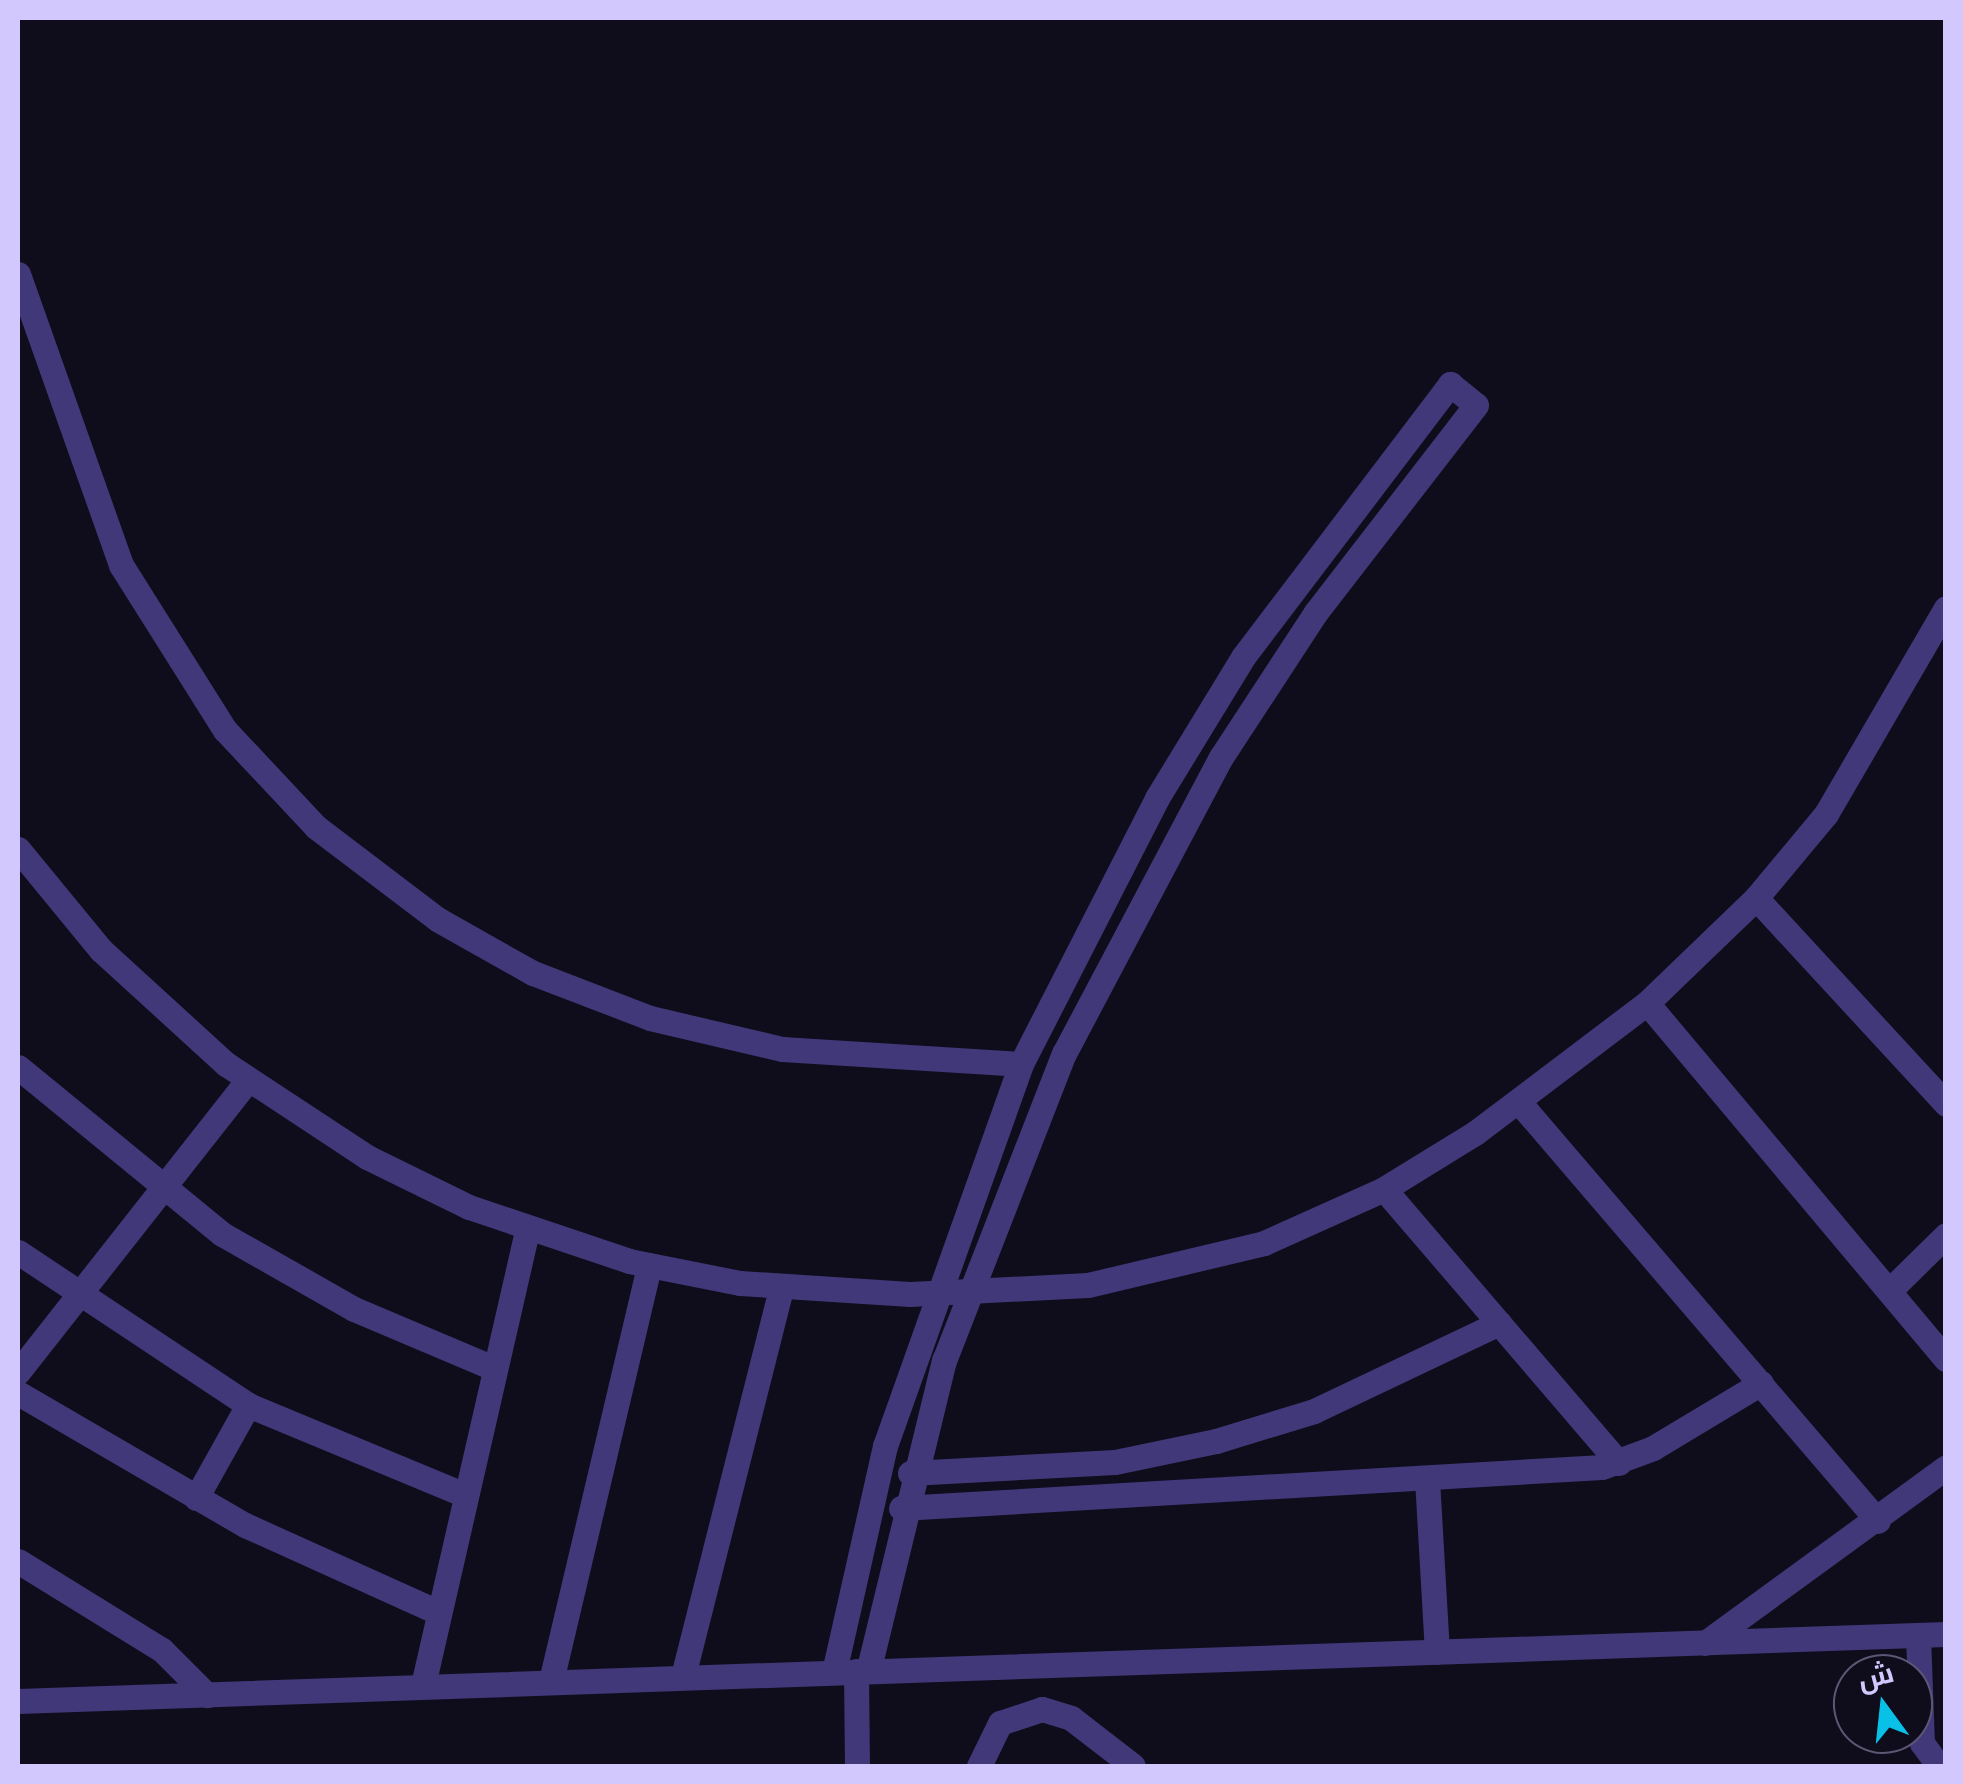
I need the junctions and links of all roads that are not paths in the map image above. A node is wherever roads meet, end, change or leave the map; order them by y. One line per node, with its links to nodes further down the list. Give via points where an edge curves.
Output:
1 (19, 284): 6 (street, via 121,566 225,730 316,827 437,919 533,973 650,1018 782,1049)
2 (1946, 608): 4 (street, via 1886,723)
3 (18, 849): 8 (street, via 140,990)
4 (1756, 898): 5 (street); 10 (street)
5 (1647, 1002): 9 (street); 18 (street)
6 (1021, 1064): 19 (street, via 1157,798 1243,657 1450,384 1476,405 1316,612 1201,788 1064,1053); 20 (street)
7 (18, 1067): 12 (street)
8 (248, 1080): 12 (street); 13 (street, via 367,1157)
9 (1518, 1101): 11 (street); 26 (street)
10 (1946, 1104)
11 (1384, 1189): 19 (street, via 1206,1262 1088,1286); 22 (street)
12 (160, 1191): 21 (street); 24 (street, via 304,1283)
13 (527, 1230): 16 (street); 24 (street)
14 (1946, 1236): 18 (street)
15 (18, 1252): 21 (street)
16 (649, 1266): 17 (street); 45 (street)
17 (781, 1288): 20 (street); 44 (street)
18 (1889, 1290): 23 (street)
19 (967, 1292): 20 (street); 31 (street)
20 (936, 1293): 43 (street, via 885,1446)
21 (76, 1298): 25 (street); 28 (street)
22 (1499, 1324): 29 (street); 31 (street, via 1330,1405 1216,1441 1115,1462)
23 (1946, 1359)
24 (494, 1368): 33 (street)
25 (18, 1372)
26 (1760, 1383): 29 (street); 36 (street)
27 (18, 1393): 34 (street)
28 (248, 1405): 33 (street); 34 (street)
29 (1619, 1463): 32 (street)
30 (1946, 1467): 36 (street)
31 (910, 1473): 35 (street)
32 (1427, 1478): 35 (street); 42 (street)
33 (465, 1495): 38 (street)
34 (196, 1498): 38 (street)
35 (901, 1508): 43 (street)
36 (1878, 1520): 41 (street)
37 (18, 1561): 47 (street, via 162,1650)
38 (438, 1612): 46 (street)
39 (1946, 1634): 40 (street)
40 (1918, 1636): 41 (street); 52 (street, via 1922,1743)
41 (1705, 1643): 42 (street)
42 (1437, 1652): 43 (street)
43 (853, 1671): 44 (street); 49 (street)
44 (683, 1676): 45 (street)
45 (551, 1680): 46 (street)
46 (423, 1685): 47 (street)
47 (207, 1695): 48 (street)
48 (18, 1701)
49 (857, 1766)
50 (979, 1766): 51 (street, via 1000,1723 1042,1709 1071,1718)
51 (1133, 1766)
52 (1940, 1766)

